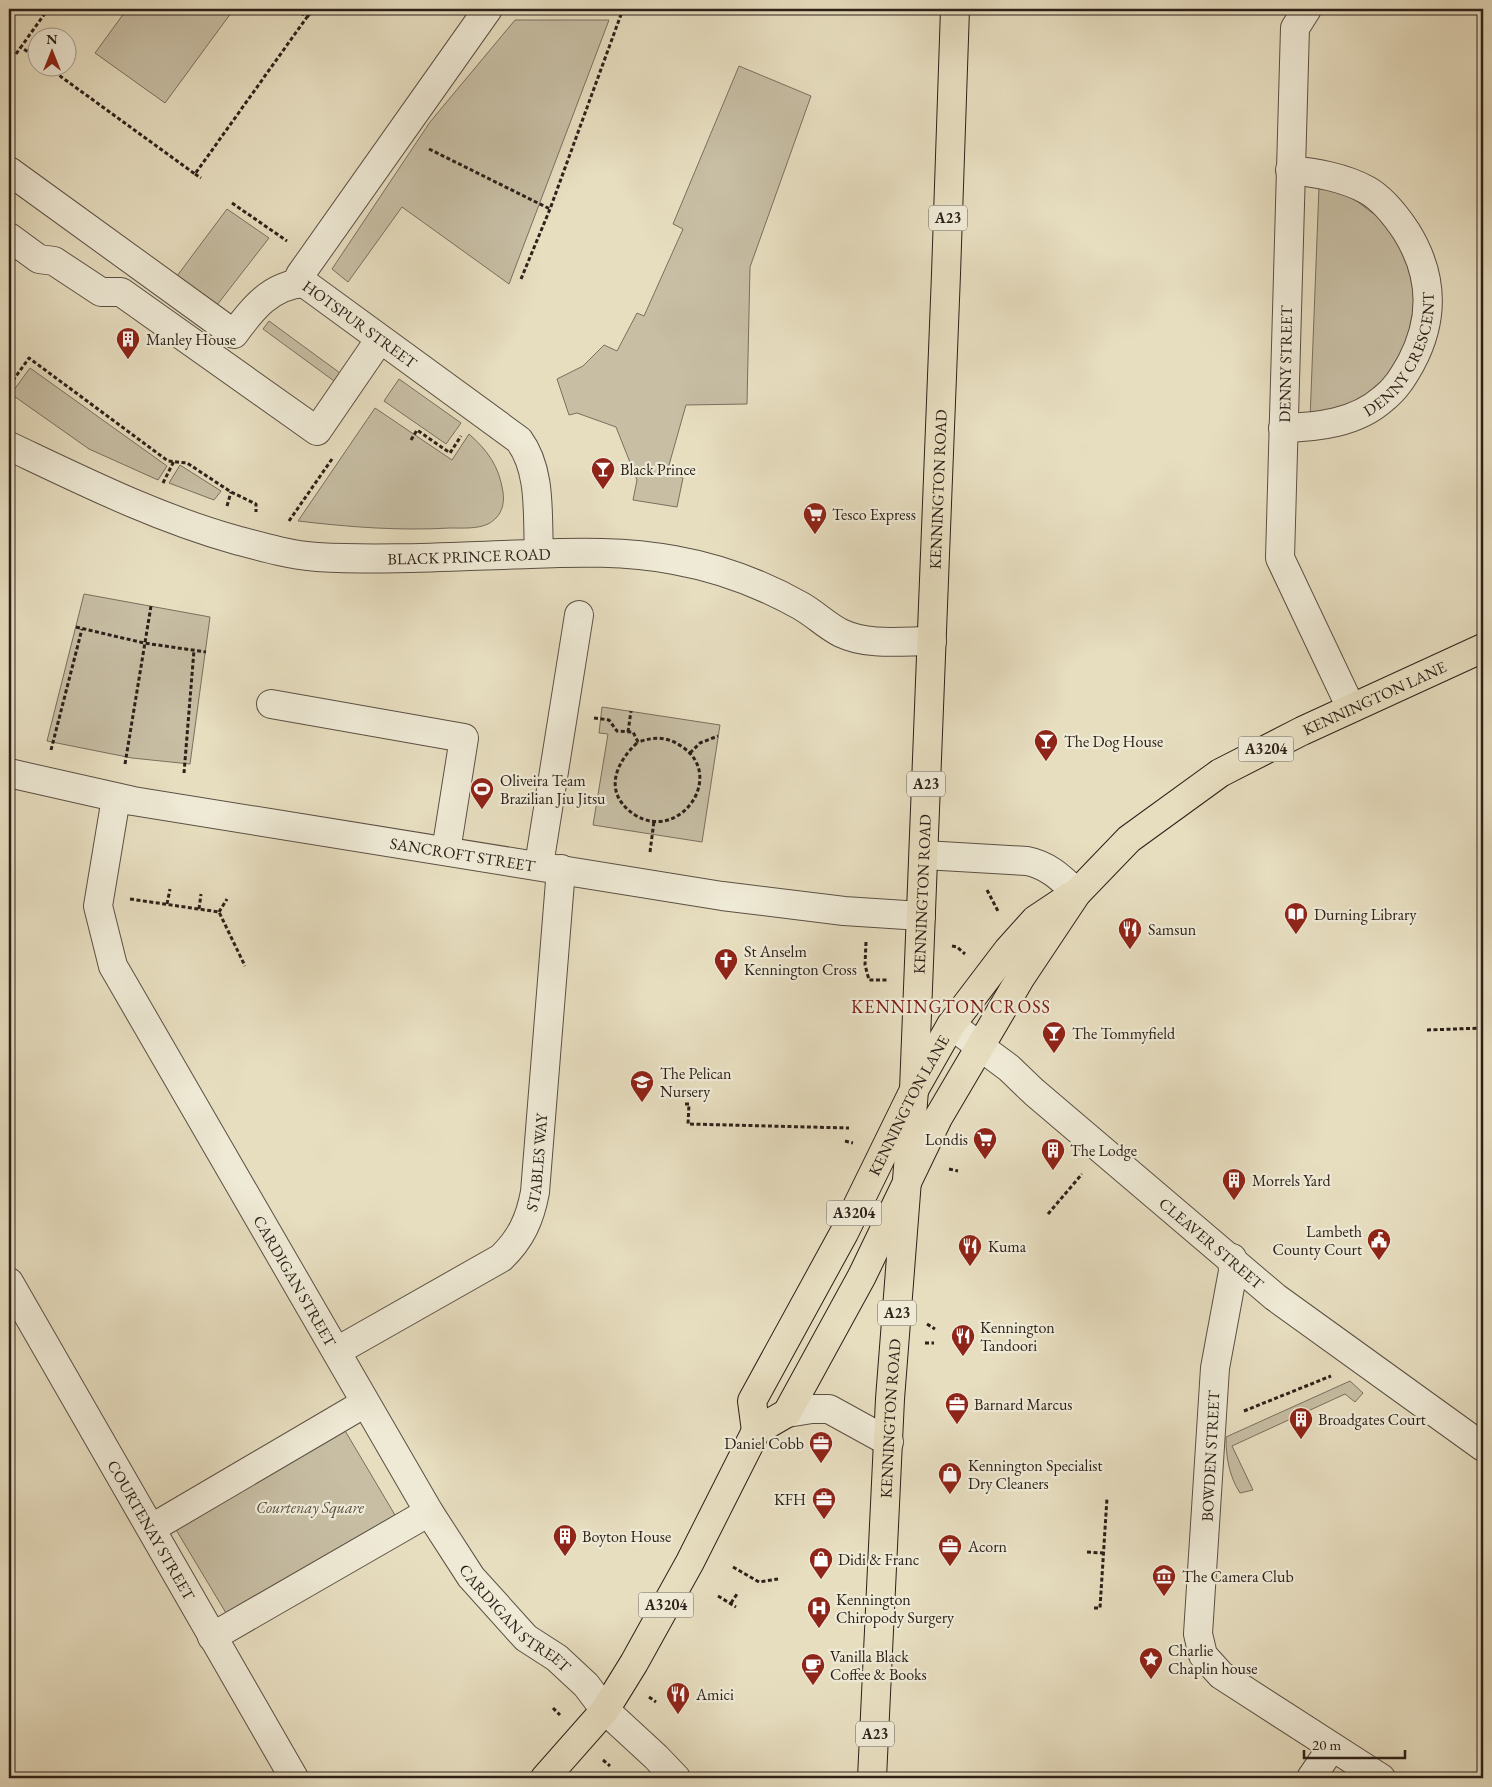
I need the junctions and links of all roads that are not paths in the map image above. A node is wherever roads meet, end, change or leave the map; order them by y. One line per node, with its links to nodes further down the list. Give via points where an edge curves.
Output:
1 (488, 9): 7 (street, HOTSPUR STREET)
2 (954, 9): 13 (main road, KENNINGTON ROAD / A23)
3 (1307, 9): 4 (street, DENNY STREET, via 1295,28)
4 (1290, 170): 9 (street, DENNY STREET); 9 (street, DENNY CRESCENT, via 1338,177 1368,191 1395,214 1412,240 1426,273 1429,312 1421,344 1399,384 1382,400 1361,414 1325,426)
5 (9, 171): 7 (street, via 234,334 255,305)
6 (9, 236): 8 (street, via 39,259 54,261 101,292 121,292 317,431)
7 (308, 270): 8 (street, HOTSPUR STREET)
8 (380, 339): 11 (street, HOTSPUR STREET, via 519,440 531,458)
9 (1284, 428): 16 (street, DENNY STREET, via 1280,558)
10 (9, 446): 11 (street, BLACK PRINCE ROAD, via 150,512 255,545 314,557)
11 (539, 553): 13 (street, BLACK PRINCE ROAD, via 631,554 691,563 766,588 847,635 885,641)
12 (578, 615): 21 (street, STABLES WAY, via 563,714)
13 (932, 641): 20 (main road, KENNINGTON ROAD / A23)
14 (1483, 648): 16 (main road, KENNINGTON LANE / A3204)
15 (271, 704): 19 (street, via 464,738)
16 (1351, 708): 22 (main road, KENNINGTON LANE / A3204, via 1237,763 1203,784 1129,839)
17 (9, 773): 18 (street, SANCROFT STREET)
18 (116, 798): 19 (street, SANCROFT STREET); 32 (street, CARDIGAN STREET, via 98,906 113,966)
19 (446, 851): 21 (street, SANCROFT STREET)
20 (924, 855): 22 (street, via 1040,864); 23 (main road, KENNINGTON ROAD / A23)
21 (550, 867): 23 (street, SANCROFT STREET, via 731,898); 32 (street, STABLES WAY, via 535,1192 527,1224 501,1258)
22 (1076, 892): 24 (main road, KENNINGTON LANE / A3204, via 1035,920); 25 (main road, KENNINGTON LANE / A3204)
23 (921, 916): 26 (main road, KENNINGTON ROAD / A23)
24 (951, 1025): 25 (street, CLEAVER STREET); 26 (main road, KENNINGTON LANE / A3204)
25 (980, 1046): 27 (main road, KENNINGTON LANE / A3204, via 938,1118); 28 (street, CLEAVER STREET, via 1022,1078 1034,1092)
26 (914, 1090): 27 (main road, KENNINGTON ROAD / A23); 35 (main road, KENNINGTON LANE / A3204, via 844,1233 752,1401)
27 (908, 1184): 34 (main road, KENNINGTON LANE / A3204); 36 (main road, KENNINGTON ROAD / A23)
28 (1232, 1258): 30 (street, CLEAVER STREET); 31 (street, BOWDEN STREET, via 1233,1271)
29 (9, 1282): 39 (street, COURTENAY STREET)
30 (1275, 1297): 31 (street, via 1240,1302); 37 (street, CLEAVER STREET)
31 (1225, 1314): 42 (street, BOWDEN STREET, via 1215,1368 1198,1634 1203,1655 1221,1675)
32 (337, 1351): 33 (street, CARDIGAN STREET)
33 (365, 1403): 38 (street, CARDIGAN STREET); 39 (street)
34 (787, 1412): 35 (main road, KENNINGTON LANE / A3204); 36 (street, via 829,1409)
35 (756, 1431): 41 (main road, A3204, via 690,1562)
36 (889, 1442): 46 (main road, KENNINGTON ROAD / A23)
37 (1483, 1447)
38 (429, 1512): 40 (street); 41 (street, CARDIGAN STREET, via 471,1577 526,1638 557,1658 586,1685)
39 (152, 1528): 40 (street, COURTENAY STREET)
40 (212, 1637): 43 (street, COURTENAY STREET)
41 (605, 1710): 44 (main road, A3204); 45 (street, CARDIGAN STREET)
42 (1332, 1747): 47 (street); 48 (street)
43 (294, 1778)
44 (545, 1778)
45 (676, 1778)
46 (872, 1778)
47 (1311, 1778)
48 (1381, 1778)

